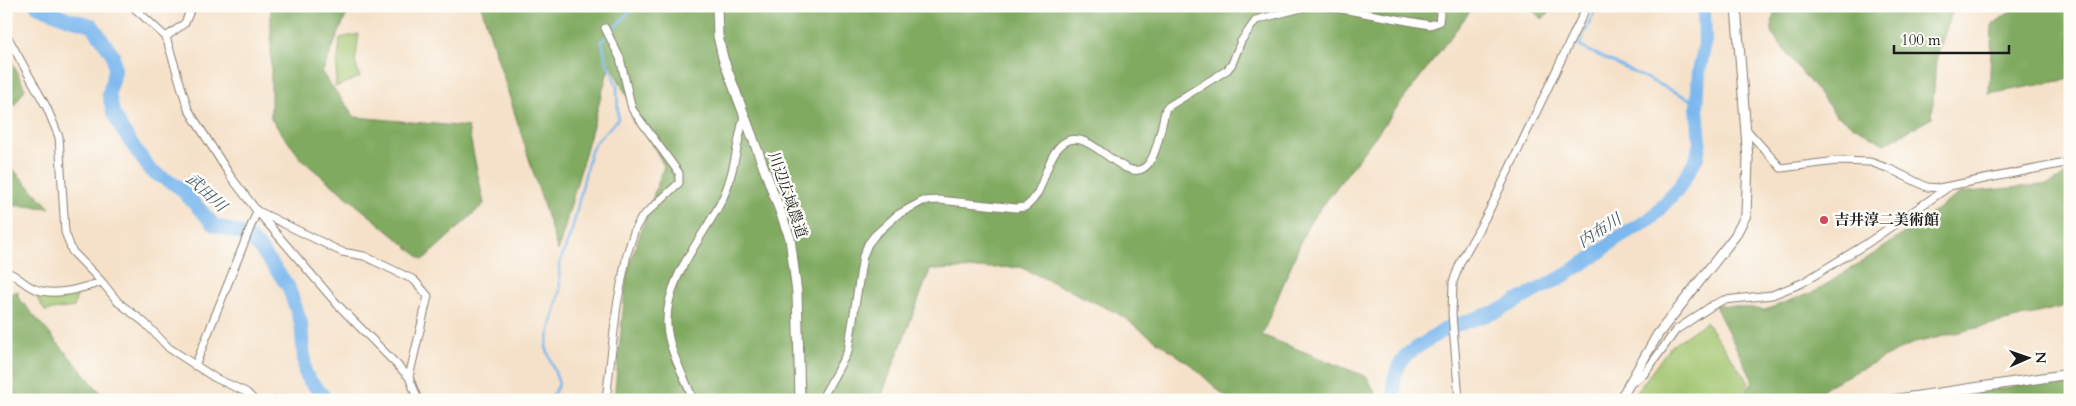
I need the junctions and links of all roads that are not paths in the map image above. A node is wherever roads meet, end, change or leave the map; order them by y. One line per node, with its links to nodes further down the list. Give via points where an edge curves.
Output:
1 (132, 6): 11 (street)
2 (192, 6): 11 (street, via 184,23)
3 (717, 6): 12 (street, 川辺広域農道, via 723,58)
4 (1309, 6): 31 (street, via 1256,20 1227,70 1166,108 1150,163 1140,170 1131,170 1091,145 1073,140 1056,151 1040,187 1025,207 929,200 910,206 898,215 868,244 857,282 853,333 848,350)
5 (1325, 6): 6 (street, via 1430,25 1438,22)
6 (1442, 6)
7 (1587, 6): 32 (street, via 1453,282 1452,314)
8 (1736, 6): 13 (street)
9 (605, 28): 28 (street, via 626,76 632,110 679,173 679,183 642,217 630,246 616,314)
10 (6, 34): 18 (street, via 59,137 65,232 72,252)
11 (166, 37): 16 (street, via 188,109 200,132)
12 (744, 116): 29 (street, via 722,199 683,267 669,306 669,339 673,355); 30 (street, 川辺広域農道, via 790,238 796,293)
13 (1746, 129): 15 (street, via 1781,168 1860,161 1890,169 1927,188); 22 (street, via 1746,215 1735,236 1658,334)
14 (2070, 162): 15 (street)
15 (1950, 186): 22 (street, via 1802,283 1772,295 1724,300 1713,305 1676,330 1644,374)
16 (257, 211): 19 (street); 21 (street, via 338,304); 21 (street, via 342,252 364,256 414,280 428,296)
17 (6, 272): 18 (street, via 33,289 48,292 69,291)
18 (102, 282): 19 (street, via 118,302 169,348)
19 (195, 366): 24 (street, via 246,392)
20 (2070, 374): 34 (street)
21 (410, 377): 23 (street)
22 (1631, 383): 33 (street)
23 (417, 397): 27 (street)
24 (254, 400)
25 (276, 400): 26 (street)
26 (291, 400)
27 (407, 400)
28 (606, 400)
29 (693, 400)
30 (800, 400)
31 (821, 400)
32 (1459, 400)
33 (1620, 400)
34 (1891, 400)

